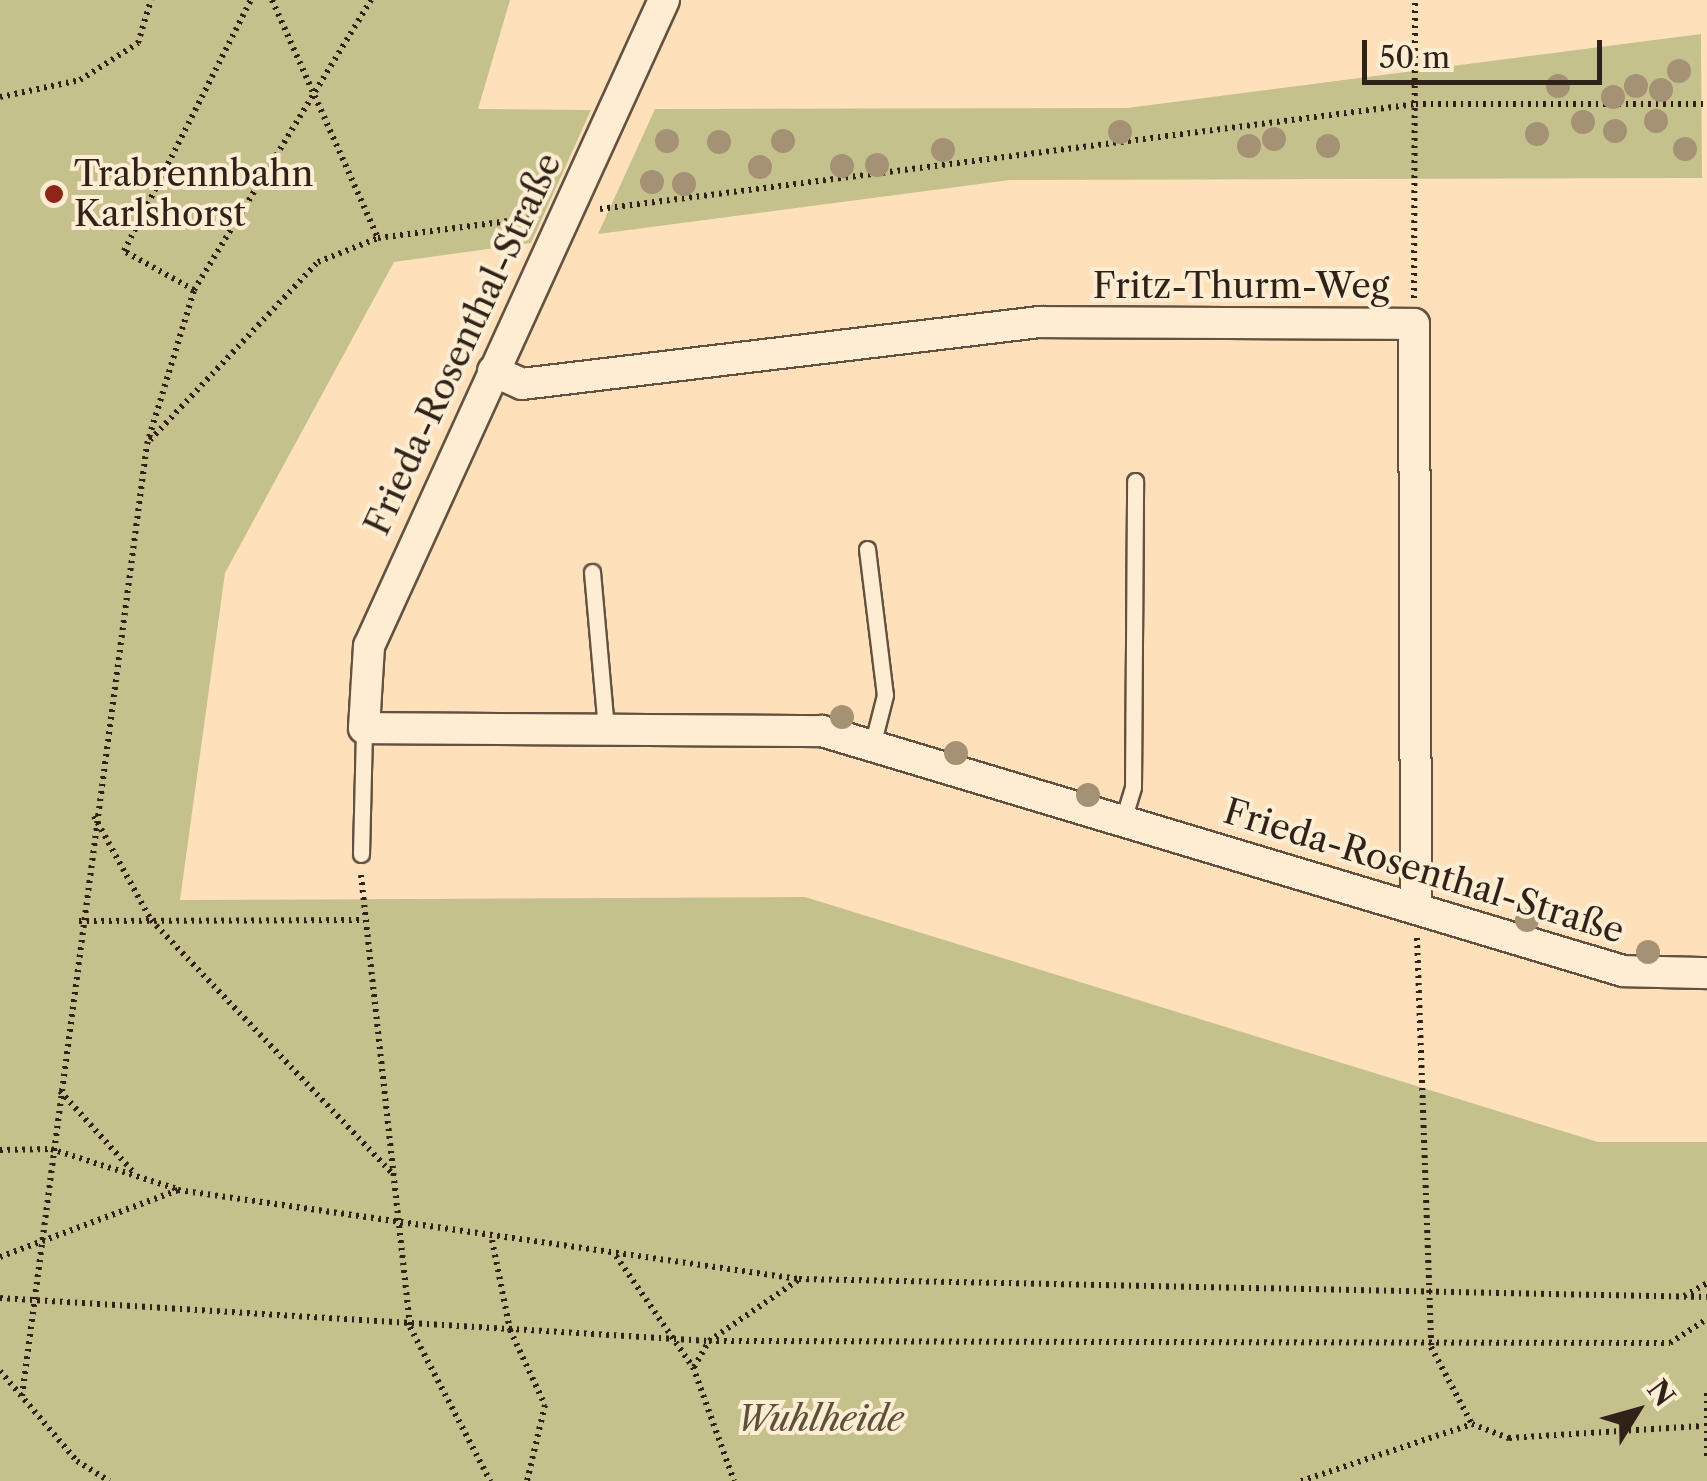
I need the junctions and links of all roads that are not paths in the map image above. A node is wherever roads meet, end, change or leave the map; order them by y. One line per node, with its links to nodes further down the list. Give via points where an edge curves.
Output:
1 (664, 0): 2 (street, Frieda-Rosenthal-Straße)
2 (493, 371): 6 (street, Frieda-Rosenthal-Straße, via 368,646); 11 (street, Fritz-Thurm-Weg, via 522,384 1040,322 1414,324)
3 (1136, 481): 9 (lane, via 1133,786)
4 (867, 549): 8 (lane, via 885,694)
5 (592, 572): 7 (lane)
6 (364, 728): 7 (street, Frieda-Rosenthal-Straße); 10 (lane, Frieda-Rosenthal-Straße)
7 (606, 730): 8 (street, Frieda-Rosenthal-Straße, via 822,731)
8 (873, 742): 9 (street, Frieda-Rosenthal-Straße)
9 (1123, 820): 11 (street, Frieda-Rosenthal-Straße)
10 (361, 854)
11 (1416, 904): 12 (street, Frieda-Rosenthal-Straße, via 1623,971)
12 (1707, 973)

